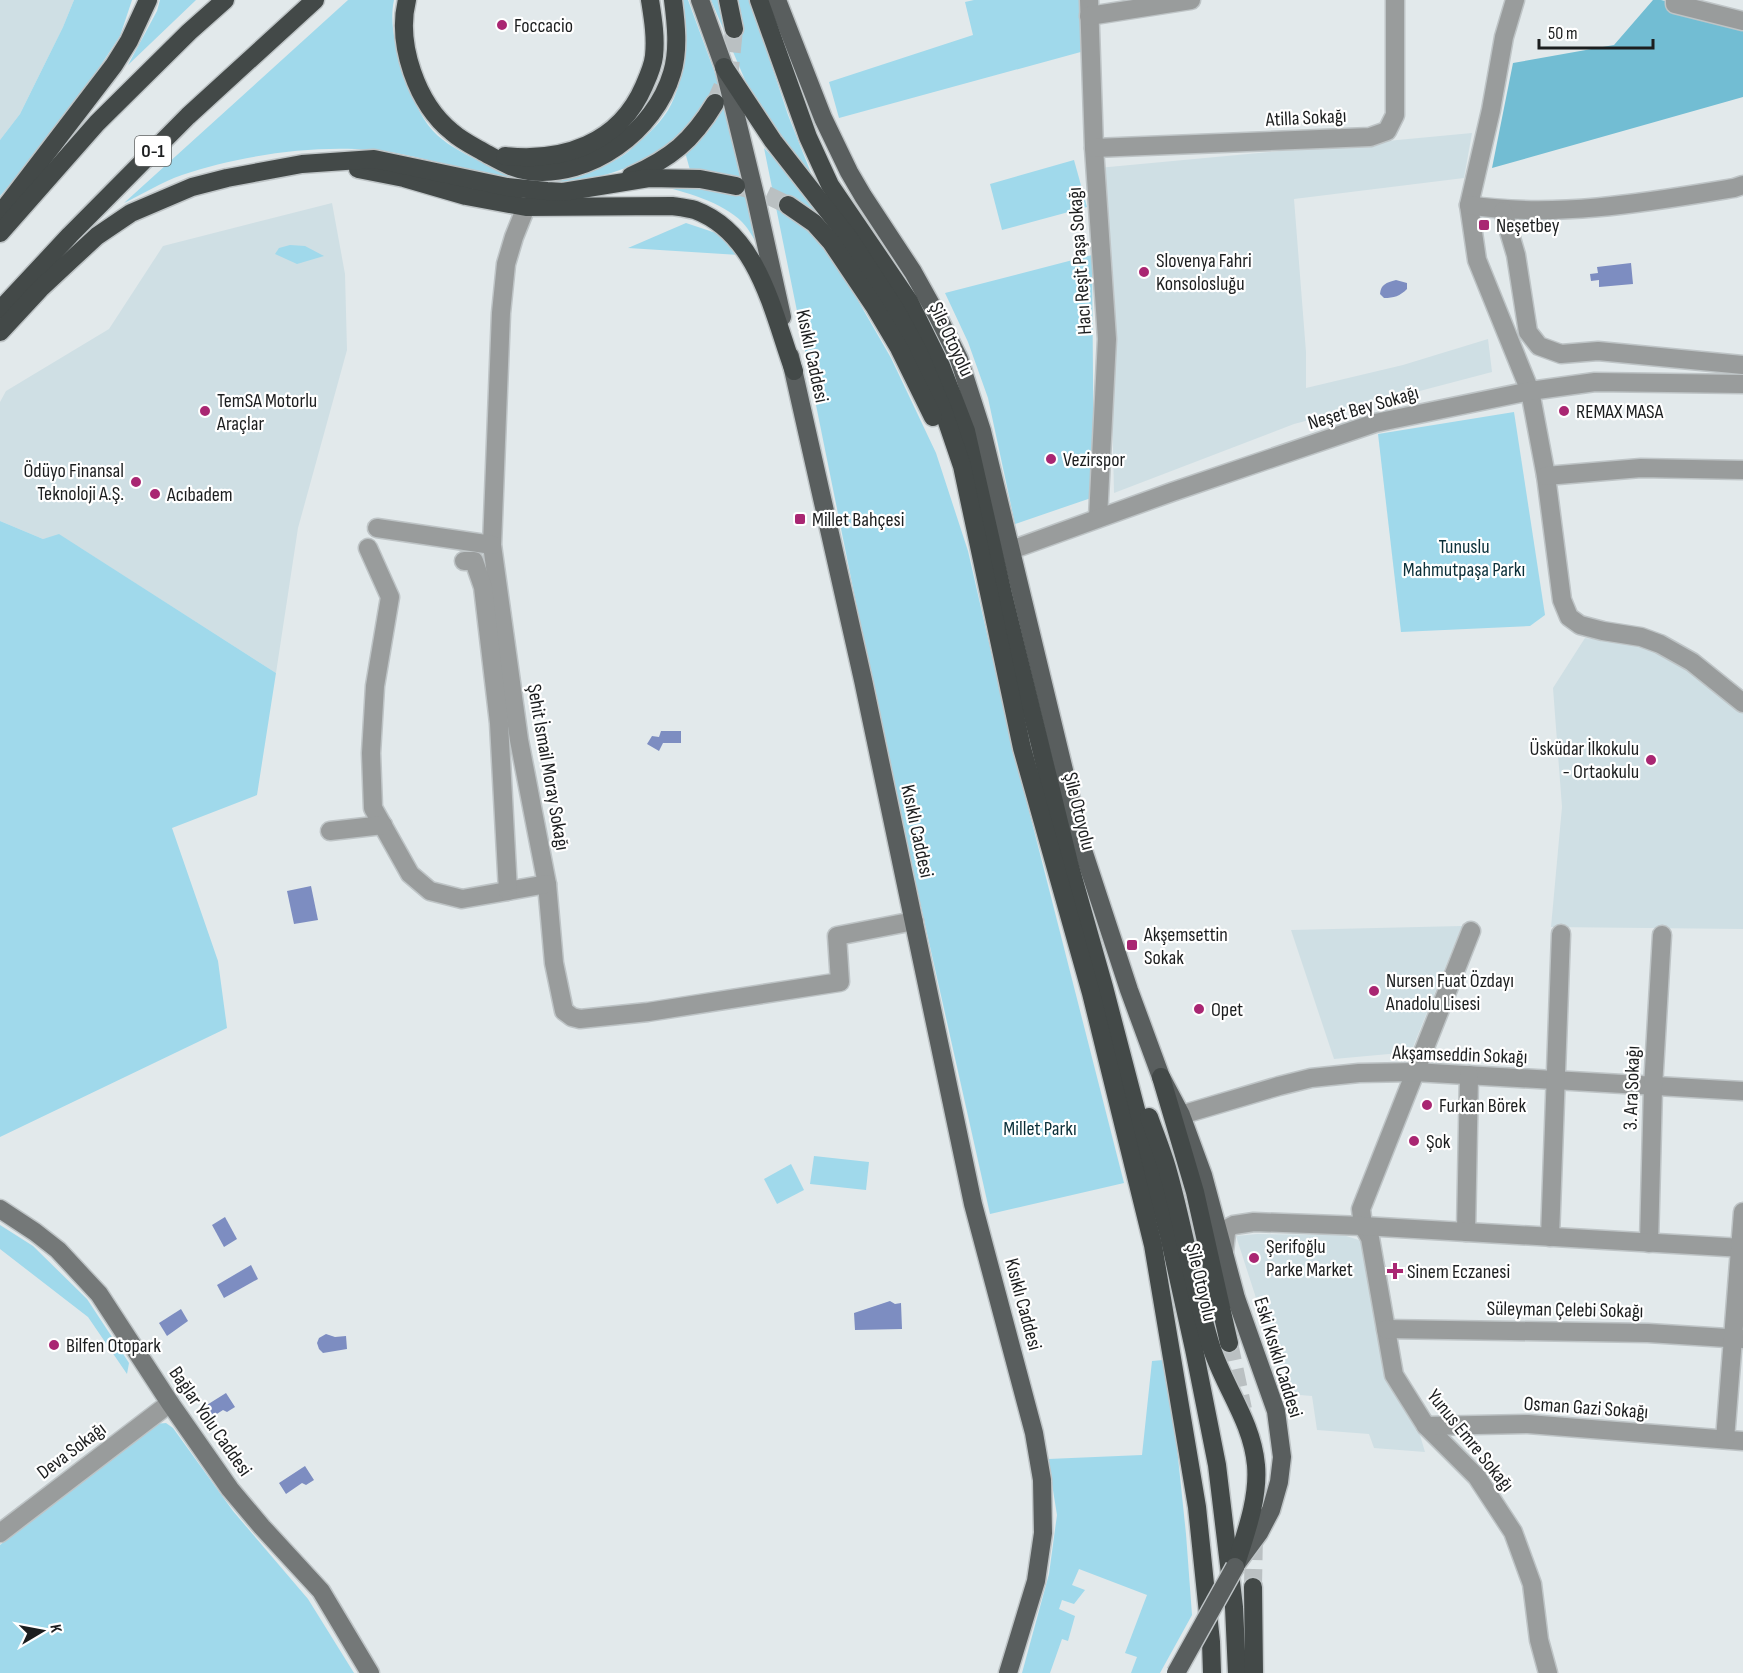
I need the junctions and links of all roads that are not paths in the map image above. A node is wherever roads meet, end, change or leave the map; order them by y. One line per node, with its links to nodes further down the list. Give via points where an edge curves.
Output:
1 (148, 0): 30 (highway, via 114,65)
2 (225, 0): 31 (highway, via 97,123)
3 (315, 0): 32 (highway, O-1, via 188,116)
4 (406, 0): 21 (highway, via 403,30 418,88 452,132)
5 (650, 0): 21 (highway, via 654,58 640,96 626,116 607,134 562,155 539,158)
6 (673, 0): 21 (highway, via 676,34 672,73 646,122 627,140 567,170 529,171)
7 (700, 0): 18 (main road, Kısıklı Caddesi)
8 (728, 0): 17 (highway)
9 (759, 0): 56 (highway, Şile Otoyolu, via 808,137 830,185 909,301 966,430 1069,863)
10 (777, 0): 45 (main road, Eski Kısıklı Caddesi, via 823,118 849,172 913,273 959,360 982,430)
11 (1191, 0): 15 (street)
12 (1395, 0): 20 (street, Atilla Sokağı, via 1395,115 1387,131 1370,137)
13 (1515, 0): 27 (street)
14 (1675, 0): 16 (street, via 1675,4)
15 (1089, 8): 20 (street, Hacı Reşit Paşa Sokağı)
16 (1743, 21)
17 (734, 29)
18 (724, 67): 35 (main road, Kısıklı Caddesi); 41 (highway, Şile Otoyolu, via 773,141 849,237 897,312 943,411 963,466)
19 (715, 103): 23 (highway, via 701,127 672,154 628,178)
20 (1094, 148): 40 (street, Hacı Reşit Paşa Sokağı, via 1107,339)
21 (488, 154)
22 (302, 164): 23 (highway, via 374,159 507,187 563,192); 28 (highway, via 376,172); 33 (highway, via 204,184 131,213 70,261)
23 (603, 185): 24 (highway, via 666,178)
24 (736, 186)
25 (1740, 192): 29 (street, via 1545,211)
26 (788, 205): 41 (highway, via 814,223 831,242 899,348 952,460)
27 (1469, 205): 29 (street); 37 (street, via 1477,260)
28 (526, 207): 35 (highway, via 672,206 695,211 719,224 747,251 758,272); 43 (street, Şehit İsmail Moray Sokağı, via 506,264 501,313)
29 (1503, 211): 34 (street, via 1516,255 1528,332 1539,346 1561,354 1598,351)
30 (0, 214)
31 (0, 233)
32 (0, 310)
33 (0, 332)
34 (1743, 365)
35 (794, 371): 52 (main road, Kısıklı Caddesi)
36 (1743, 384): 37 (street, Neşet Bey Sokağı, via 1595,382)
37 (1530, 391): 39 (street); 40 (street, Neşet Bey Sokağı, via 1375,423)
38 (1743, 470): 39 (street, via 1641,468)
39 (1546, 476): 47 (street, via 1562,600 1569,617 1591,628 1641,636 1660,644 1692,662)
40 (1098, 518): 45 (street, Neşet Bey Sokağı)
41 (973, 524): 84 (highway, Şile Otoyolu, via 1022,748 1090,993 1153,1245 1197,1507)
42 (376, 528): 43 (street)
43 (492, 545): 50 (street, Şehit İsmail Moray Sokağı, via 519,740)
44 (368, 548): 48 (street, via 390,597 375,686 371,753 373,808)
45 (1011, 550): 59 (main road, Eski Kısıklı Caddesi, via 1084,854)
46 (464, 561): 51 (street, via 474,561 483,587 499,723)
47 (1743, 703)
48 (383, 825): 49 (street); 51 (street, via 410,874 430,891 462,899)
49 (330, 831)
50 (547, 884): 51 (street); 52 (street, Şehit İsmail Moray Sokağı, via 554,963 564,1011 580,1019 840,982 837,936)
51 (508, 891)
52 (914, 921): 82 (main road, Kısıklı Caddesi, via 973,1204 1034,1432 1042,1480 1043,1533 1036,1581)
53 (1471, 931): 57 (street, Yunus Emre Sokağı)
54 (1562, 934): 60 (street)
55 (1662, 935): 61 (street, 3. Ara Sokağı)
56 (1104, 987): 79 (highway, via 1167,1168 1212,1349 1253,1442 1255,1488); 85 (highway, Şile Otoyolu, via 1169,1236 1217,1465 1234,1607)
57 (1414, 1072): 58 (street, Akşamseddin Sokağı); 63 (street, Akşamseddin Sokağı, via 1311,1078); 66 (street, Yunus Emre Sokağı, via 1360,1209)
58 (1469, 1075): 60 (street, Akşamseddin Sokağı); 67 (street)
59 (1161, 1077): 63 (main road, Eski Kısıklı Caddesi); 74 (highway, via 1195,1192)
60 (1556, 1081): 61 (street, Akşamseddin Sokağı); 68 (street)
61 (1653, 1087): 62 (street, Akşamseddin Sokağı); 69 (street, 3. Ara Sokağı)
62 (1743, 1091)
63 (1181, 1115): 71 (main road, Eski Kısıklı Caddesi, via 1203,1175)
64 (0, 1209): 75 (street, Bağlar Yolu Caddesi, via 51,1244 86,1277)
65 (1743, 1212): 70 (street)
66 (1363, 1226): 67 (street); 71 (street, via 1254,1222 1234,1225 1226,1233); 72 (street, Yunus Emre Sokağı, via 1370,1238)
67 (1466, 1232): 68 (street)
68 (1550, 1237): 69 (street)
69 (1649, 1243): 70 (street)
70 (1742, 1248): 73 (street)
71 (1224, 1255): 79 (main road, Eski Kısıklı Caddesi, via 1266,1378 1282,1457 1271,1510)
72 (1386, 1329): 73 (street, Süleyman Çelebi Sokağı, via 1648,1333); 76 (street, Yunus Emre Sokağı, via 1394,1375)
73 (1739, 1339): 77 (street)
74 (1229, 1342)
75 (170, 1402): 78 (street, Deva Sokağı); 81 (street, Bağlar Yolu Caddesi, via 247,1510 321,1591)
76 (1426, 1426): 77 (street, Osman Gazi Sokağı, via 1528,1424); 87 (street, Yunus Emre Sokağı, via 1476,1477 1513,1532 1532,1584 1539,1640)
77 (1734, 1440)
78 (0, 1533)
79 (1235, 1567): 83 (main road, Eski Kısıklı Caddesi, bridge)
80 (1253, 1587): 86 (highway)
81 (370, 1673)
82 (1008, 1673)
83 (1176, 1673)
84 (1212, 1673)
85 (1237, 1673)
86 (1254, 1673)
87 (1548, 1673)

